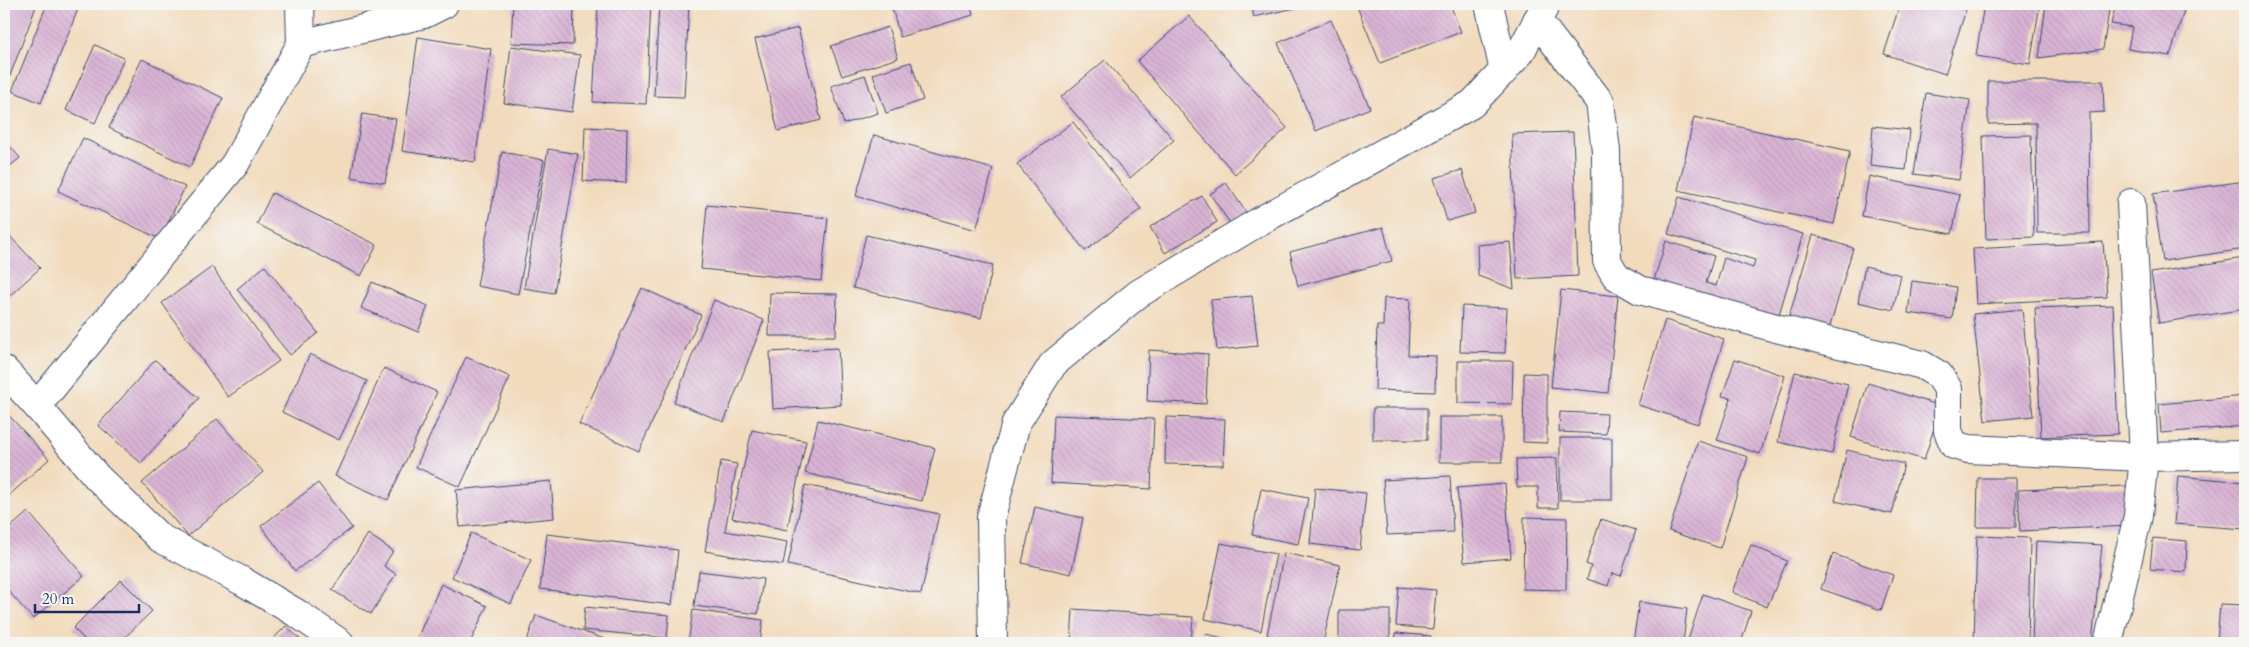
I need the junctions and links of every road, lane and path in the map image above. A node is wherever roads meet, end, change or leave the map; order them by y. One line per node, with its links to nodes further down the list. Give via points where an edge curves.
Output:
1 (300, 4): 5 (street)
2 (444, 4): 5 (street, via 424,14)
3 (1489, 4): 6 (street)
4 (1542, 12): 6 (street, via 1520,53); 11 (street, via 1600,102 1606,151 1607,261 1616,276 1649,292 1922,365 1939,375 1948,390 1948,431 1954,445 1968,449)
5 (301, 44): 9 (street, via 235,164)
6 (1504, 71): 13 (street, via 1472,104 1260,221 1138,294 1052,364 1016,423 991,517)
7 (2131, 203): 11 (street)
8 (4, 370): 9 (street)
9 (37, 406): 12 (street, via 97,477 160,538 242,581)
10 (2245, 455): 11 (street)
11 (2144, 457): 14 (street, via 2138,516)
12 (340, 643)
13 (993, 643)
14 (2108, 643)

